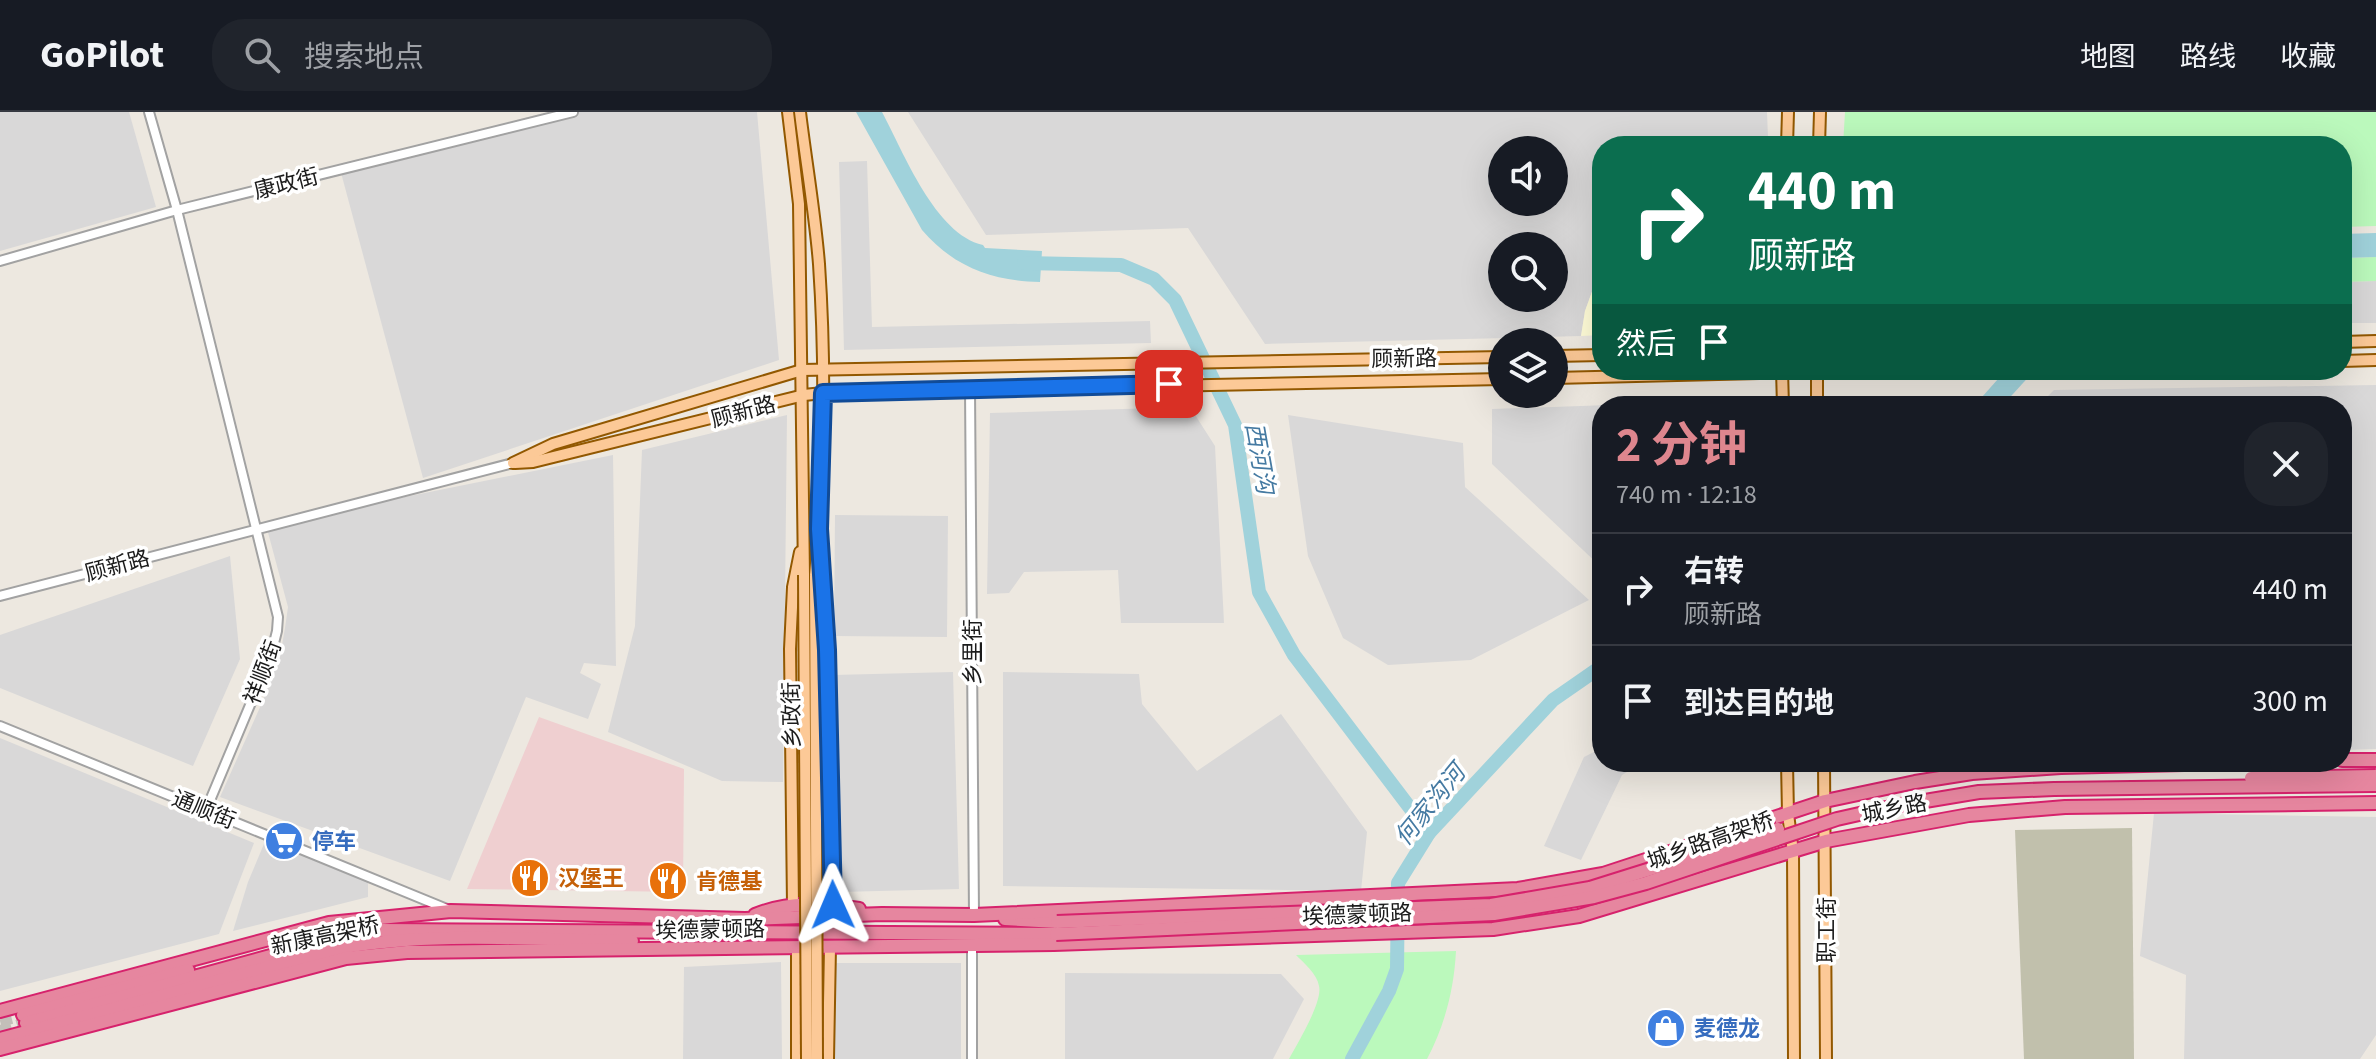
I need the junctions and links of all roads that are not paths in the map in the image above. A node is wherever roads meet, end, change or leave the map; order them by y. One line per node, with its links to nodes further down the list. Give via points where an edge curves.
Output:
1 (149, 112): 9 (street, 祥顺街)
2 (573, 112): 9 (street, 康政街)
3 (788, 112): 18 (main road, 乡政街, via 799,204)
4 (800, 112): 19 (main road, 乡政街, via 819,264)
5 (1788, 112): 7 (main road)
6 (1820, 112): 8 (main road)
7 (1787, 136)
8 (1819, 136)
9 (177, 210): 10 (street, 康政街); 28 (street, 祥顺街)
10 (0, 261)
11 (2376, 341): 12 (main road)
12 (2352, 342)
13 (1592, 355): 14 (main road)
14 (1568, 356)
15 (1488, 357): 19 (main road, 顾新路)
16 (2376, 360): 17 (main road)
17 (2352, 361)
18 (802, 370): 19 (main road, 顾新路); 25 (main road, 乡政街); 26 (main road, 顾新路, via 553,444)
19 (822, 370): 24 (main road, 乡政街)
20 (1592, 377): 21 (main road)
21 (1568, 378)
22 (1488, 379): 23 (main road, 顾新路)
23 (970, 389): 24 (main road, 顾新路); 50 (street, 乡里街)
24 (823, 393): 25 (main road, 顾新路); 29 (main road, 乡政街)
25 (804, 395): 26 (main road, 顾新路); 27 (main road, 乡政街)
26 (513, 463): 28 (street, 顾新路)
27 (805, 526): 30 (main road, 乡政街); 46 (main road, 乡政街, via 793,587 790,649)
28 (255, 529): 31 (street, 顾新路); 42 (street, 祥顺街, via 277,631)
29 (819, 529): 30 (main road, 乡政街); 47 (main road, 乡政街)
30 (810, 576): 62 (main road, bridge); 63 (main road, bridge)
31 (0, 596)
32 (0, 726): 42 (street, 通顺街)
33 (2352, 760): 34 (highway)
34 (2376, 760)
35 (1787, 772): 43 (main road, 职工街)
36 (1824, 772): 40 (main road, 职工街)
37 (1987, 772): 40 (highway, 城乡路)
38 (2376, 776): 53 (highway, 城乡路高架桥, bridge, via 1972,786 1834,812 1590,888 1491,905)
39 (2376, 785): 53 (highway, 城乡路高架桥, bridge, via 1979,792 1837,819 1646,883 1494,914)
40 (1825, 801): 43 (highway, 城乡路); 44 (main road, 职工街)
41 (2376, 803): 44 (highway, 城乡路, via 2065,807 1969,815)
42 (206, 810): 48 (street, 通顺街)
43 (1788, 814): 45 (main road, 职工街); 50 (highway, 埃德蒙顿路, via 1603,874 1518,889)
44 (1826, 841): 45 (highway, 城乡路); 67 (main road, 职工街)
45 (1793, 852): 54 (highway, 城乡路, via 1579,916); 66 (main road, 职工街)
46 (793, 905): 47 (highway); 51 (highway)
47 (833, 905): 49 (highway)
48 (451, 911): 51 (highway, 埃德蒙顿路); 52 (highway, 埃德蒙顿路)
49 (882, 914): 50 (highway, 埃德蒙顿路); 51 (highway, 埃德蒙顿路)
50 (974, 915): 53 (highway, 埃德蒙顿路)
51 (745, 919)
52 (368, 920): 56 (highway, 埃德蒙顿路, via 24,1019 379,930); 58 (highway, 埃德蒙顿路, via 329,923)
53 (1057, 928): 55 (highway, 埃德蒙顿路)
54 (1432, 932): 55 (highway, 埃德蒙顿路, via 1036,944)
55 (976, 938): 56 (highway, 埃德蒙顿路); 57 (highway, 埃德蒙顿路); 65 (street)
56 (797, 941): 57 (highway, 埃德蒙顿路); 59 (highway, 新康高架桥, via 375,942); 60 (highway, 埃德蒙顿路, via 346,958); 61 (main road)
57 (830, 947): 64 (main road)
58 (0, 1011)
59 (0, 1039)
60 (0, 1049)
61 (797, 1059)
62 (807, 1059)
63 (817, 1059)
64 (828, 1059)
65 (972, 1059)
66 (1794, 1059)
67 (1826, 1059)

